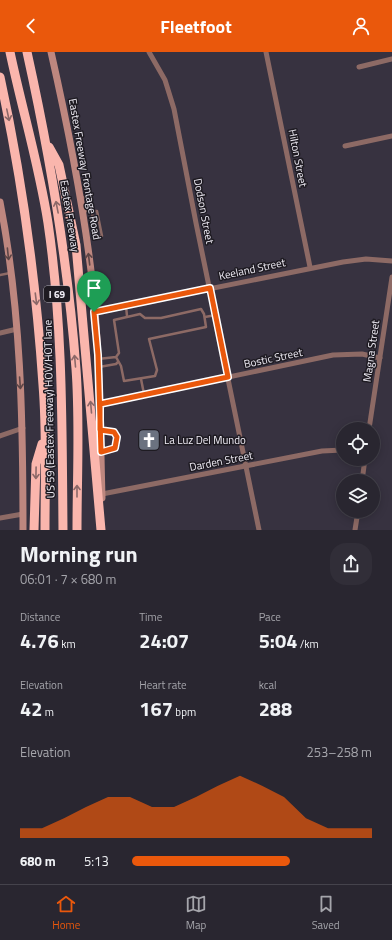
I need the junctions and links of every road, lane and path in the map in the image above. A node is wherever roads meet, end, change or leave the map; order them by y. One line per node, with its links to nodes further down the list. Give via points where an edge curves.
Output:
1 (10, 52): 53 (highway, US 59 (Eastex Freeway) HOV/HOT lane / I 69, via 40,178 58,300)
2 (51, 52): 12 (main road, Eastex Freeway Frontage Road)
3 (149, 52): 22 (street, Dodson Street, via 164,80 174,109)
4 (266, 52): 18 (street, Hilton Street)
5 (27, 55): 10 (highway, Eastex Freeway / I 69)
6 (392, 59): 7 (street)
7 (359, 67)
8 (0, 77): 41 (highway, I 69, one-way to 41, via 24,197 37,314)
9 (392, 136): 11 (street)
10 (44, 139): 54 (highway, Eastex Freeway / I 69, one-way to 10, via 76,371 60,227); 55 (highway, one-way to 10, via 76,244 59,165)
11 (345, 146)
12 (81, 198): 14 (lane, via 90,196); 15 (main road, Eastex Freeway Frontage Road)
13 (0, 202): 16 (main road)
14 (92, 210): 14 (lane, via 97,211 102,236 95,237); 15 (lane)
15 (83, 212): 24 (main road, Eastex Freeway Frontage Road, one-way to 15)
16 (3, 232): 19 (main road, one-way to 19)
17 (392, 261): 18 (street, Keeland Street, via 356,260)
18 (310, 267): 22 (street, Keeland Street)
19 (10, 273): 20 (lane); 28 (main road)
20 (0, 275)
21 (392, 276): 31 (street, Magna Street)
22 (210, 288): 23 (street, Keeland Street); 25 (street, Dodson Street)
23 (126, 306): 24 (street, Keeland Street); 26 (lane)
24 (94, 312): 33 (main road, Eastex Freeway Frontage Road)
25 (216, 315): 27 (lane); 34 (street, Dodson Street)
26 (127, 316): 27 (lane, via 140,314 145,318 161,318 201,309); 30 (lane, via 114,320 119,352)
27 (204, 317): 35 (lane, via 206,327 149,339 157,373 155,376)
28 (17, 329): 29 (street); 39 (main road, one-way to 39)
29 (0, 333)
30 (116, 357): 32 (lane); 33 (lane)
31 (380, 358): 34 (street, Bostic Street, via 362,354 333,355); 38 (street, Magna Street)
32 (118, 362): 33 (lane); 35 (lane, via 124,381)
33 (98, 363): 37 (main road, Eastex Freeway Frontage Road)
34 (228, 377): 36 (street, Bostic Street); 45 (street, Dodson Street)
35 (141, 379): 36 (lane)
36 (144, 395): 37 (street, Bostic Street)
37 (100, 404): 40 (main road, Eastex Freeway Frontage Road)
38 (370, 422)
39 (23, 428): 42 (street); 47 (main road)
40 (100, 430): 44 (main road, Eastex Freeway Frontage Road); 44 (lane, via 114,432 117,437 115,448)
41 (45, 435): 51 (highway, one-way to 51, via 36,464); 52 (highway, I 69)
42 (0, 436)
43 (336, 450): 45 (street, Darden Street)
44 (101, 452): 46 (main road, Eastex Freeway Frontage Road)
45 (246, 466): 46 (street, Darden Street); 56 (street, Dodson Street)
46 (102, 494): 55 (main road, Eastex Freeway Frontage Road)
47 (23, 514): 48 (street); 50 (main road)
48 (0, 518)
49 (357, 518): 57 (street)
50 (23, 530)
51 (34, 530)
52 (45, 530)
53 (63, 530)
54 (77, 530)
55 (102, 530)
56 (259, 530)
57 (355, 530)

